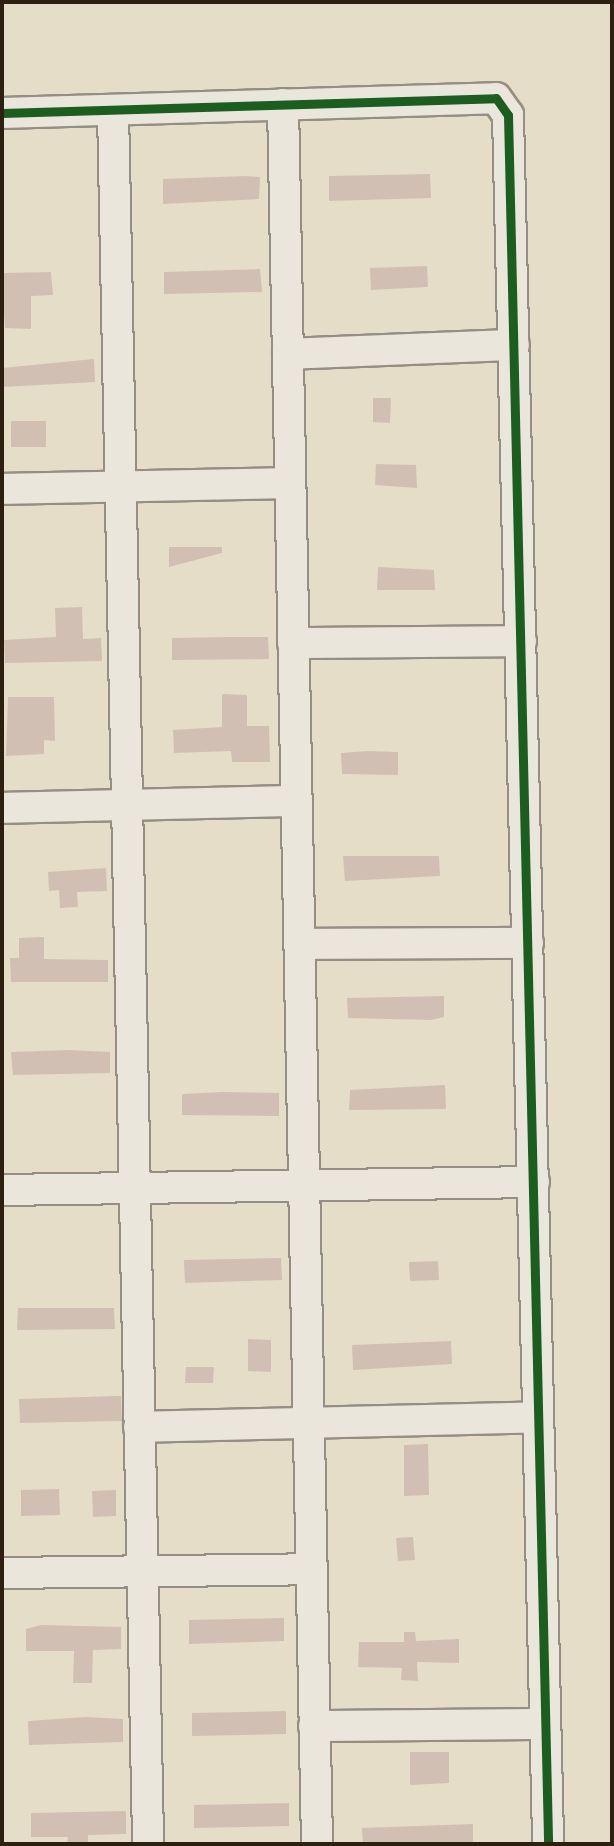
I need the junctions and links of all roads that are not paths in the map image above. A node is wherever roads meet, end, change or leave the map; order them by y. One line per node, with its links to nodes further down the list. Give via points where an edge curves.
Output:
1 (283, 104): 2 (street); 4 (street, via 496,98 503,104 509,116); 5 (street)
2 (113, 110): 3 (street); 7 (street)
3 (2, 113)
4 (514, 345): 5 (street); 9 (street)
5 (288, 354): 6 (street)
6 (290, 483): 7 (street); 10 (street)
7 (121, 486): 8 (street); 12 (street)
8 (2, 489)
9 (521, 641): 10 (street); 14 (street)
10 (293, 643): 11 (street)
11 (296, 801): 12 (street); 15 (street)
12 (127, 805): 13 (street); 18 (street)
13 (2, 807)
14 (528, 943): 15 (street); 16 (street)
15 (299, 944): 17 (street)
16 (534, 1182): 17 (street); 20 (street)
17 (304, 1184): 18 (street); 21 (street)
18 (135, 1188): 19 (street); 22 (street)
19 (2, 1190)
20 (537, 1417): 21 (street); 26 (street)
21 (309, 1423): 22 (street); 24 (street)
22 (139, 1427): 23 (street)
23 (142, 1569): 24 (street); 25 (street); 28 (street)
24 (311, 1569): 27 (street)
25 (2, 1573)
26 (545, 1724): 27 (street); 30 (street)
27 (314, 1726): 29 (street)
28 (148, 1844)
29 (317, 1844)
30 (548, 1844)

